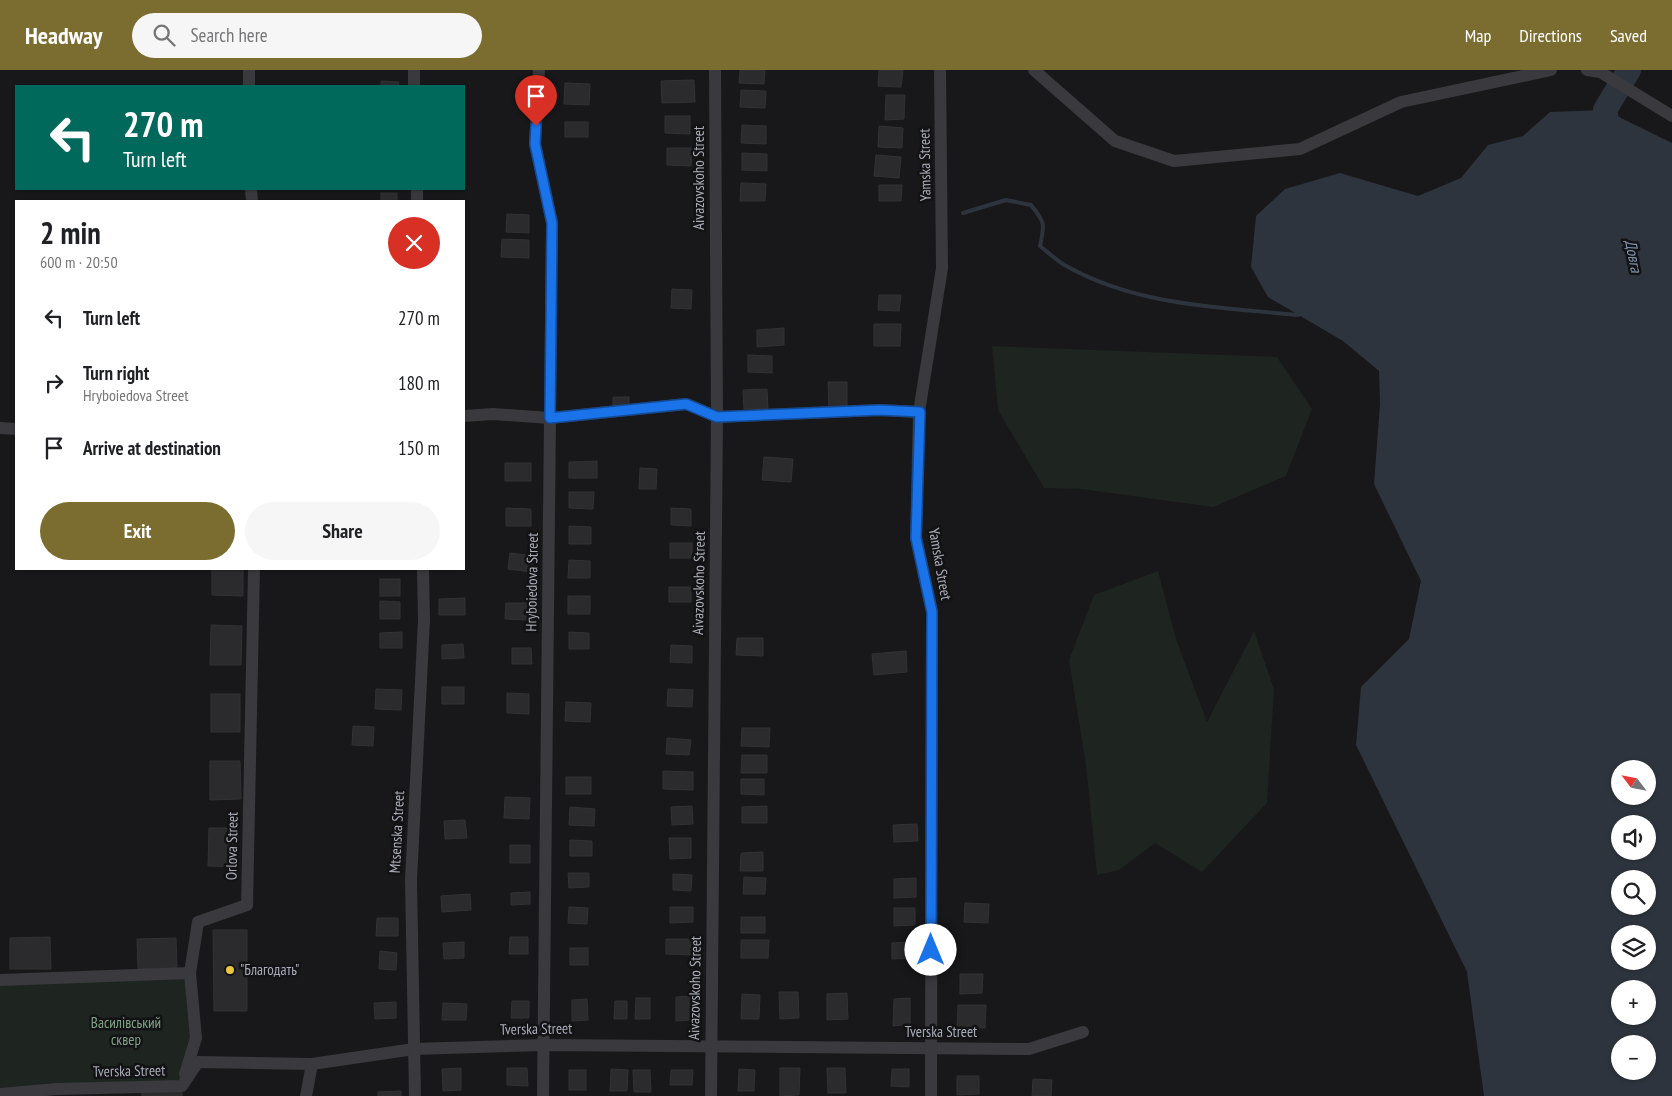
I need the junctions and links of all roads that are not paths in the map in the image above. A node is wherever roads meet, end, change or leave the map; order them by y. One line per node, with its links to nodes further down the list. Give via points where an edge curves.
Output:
1 (249, 70): 9 (street)
2 (414, 70): 10 (street)
3 (539, 70): 15 (street, Hryboiedova Street, via 535,144 552,223)
4 (715, 70): 14 (street, Aivazovskoho Street)
5 (940, 70): 12 (street, Yamska Street, via 942,268)
6 (1034, 70): 7 (street, via 1115,141 1174,161 1300,148 1401,102)
7 (1551, 70)
8 (1593, 71): 11 (street, via 1634,91)
9 (249, 85)
10 (414, 85)
11 (1672, 116)
12 (920, 412): 14 (street, via 880,410); 26 (street, Yamska Street, via 916,538 932,612)
13 (465, 416): 15 (street, via 493,414)
14 (717, 417): 15 (street, via 686,404); 24 (street, Aivazovskoho Street)
15 (550, 418): 23 (street, Hryboiedova Street)
16 (0, 428): 17 (street)
17 (15, 429)
18 (254, 570): 20 (street, Orlova Street, via 246,905 198,922)
19 (423, 570): 25 (street, Mtsenska Street, via 424,620 411,880)
20 (190, 973): 21 (street); 28 (street, Orlova Street, via 196,1038)
21 (0, 980)
22 (1083, 1032): 26 (street, Tverska Street, via 1029,1049)
23 (543, 1045): 24 (street, Tverska Street); 25 (street, Tverska Street); 32 (street, Hryboiedova Street)
24 (711, 1046): 26 (street, Tverska Street); 33 (street, Aivazovskoho Street)
25 (414, 1049): 27 (street, Tverska Street); 31 (street, Mtsenska Street)
26 (931, 1049): 34 (street, Yamska Street)
27 (312, 1064): 28 (street, Tverska Street, via 198,1062); 30 (street)
28 (182, 1086): 29 (street, Tverska Street)
29 (0, 1094)
30 (306, 1096)
31 (415, 1096)
32 (543, 1096)
33 (711, 1096)
34 (931, 1096)

